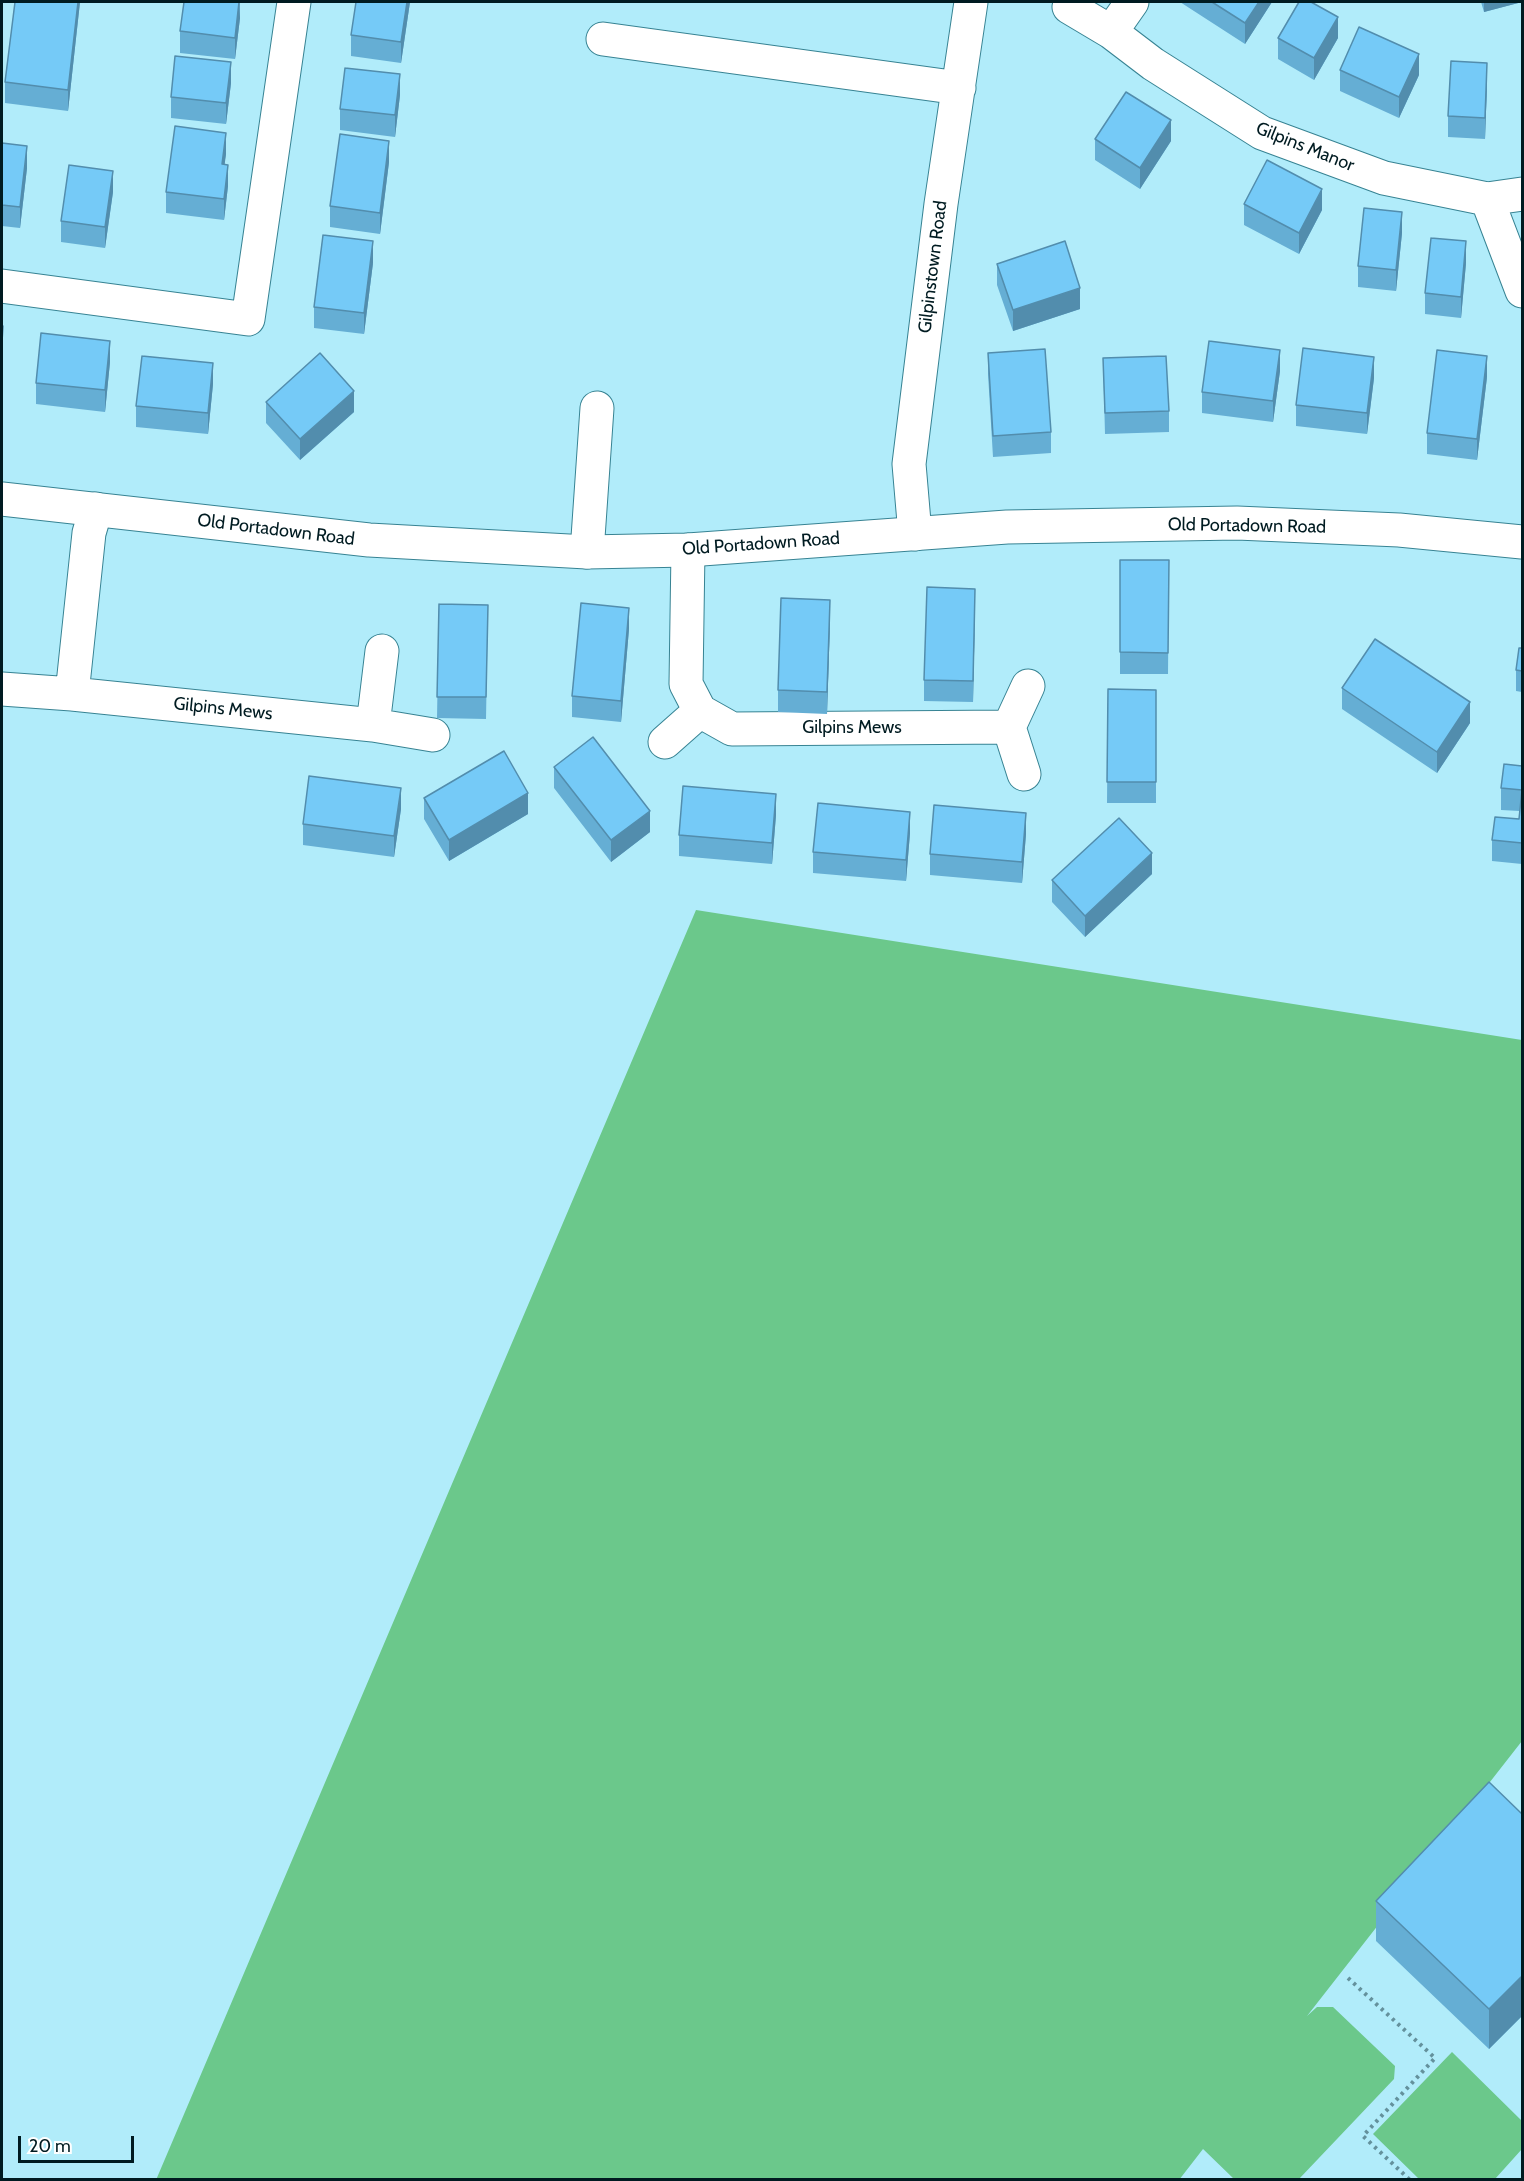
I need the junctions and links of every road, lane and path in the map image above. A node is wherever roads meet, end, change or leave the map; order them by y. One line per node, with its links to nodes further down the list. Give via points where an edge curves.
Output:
1 (294, 2): 10 (street, via 248,319)
2 (971, 2): 7 (street, Gilpinstown Road)
3 (1132, 2): 5 (street)
4 (1069, 7): 5 (street, Gilpins Manor)
5 (1111, 32): 9 (street, Gilpins Manor, via 1153,64 1262,133 1384,178)
6 (603, 39): 7 (street)
7 (959, 88): 15 (street, Gilpinstown Road, via 909,464)
8 (1522, 194): 9 (street, Gilpins Manor)
9 (1487, 198): 11 (street)
10 (2, 286)
11 (1522, 291)
12 (597, 408): 18 (street)
13 (2, 499): 14 (street, Old Portadown Road)
14 (96, 508): 18 (street, Old Portadown Road, via 369,540); 22 (street, via 89,533)
15 (915, 534): 16 (street, Old Portadown Road, via 1007,527 1237,523 1399,530); 17 (street, Old Portadown Road)
16 (1522, 542)
17 (688, 550): 18 (street, Old Portadown Road); 23 (street, via 686,684)
18 (587, 552)
19 (382, 651): 24 (street)
20 (1028, 686): 25 (street)
21 (2, 689): 22 (street, Gilpins Mews)
22 (72, 694): 24 (street, Gilpins Mews)
23 (700, 711): 25 (street, Gilpins Mews, via 732,729); 27 (street)
24 (374, 725): 26 (street, Gilpins Mews)
25 (1009, 727): 28 (street)
26 (433, 735)
27 (665, 742)
28 (1024, 774)
29 (1348, 1978): 30 (path, via 1435,2058 1363,2136)
30 (1410, 2180)

